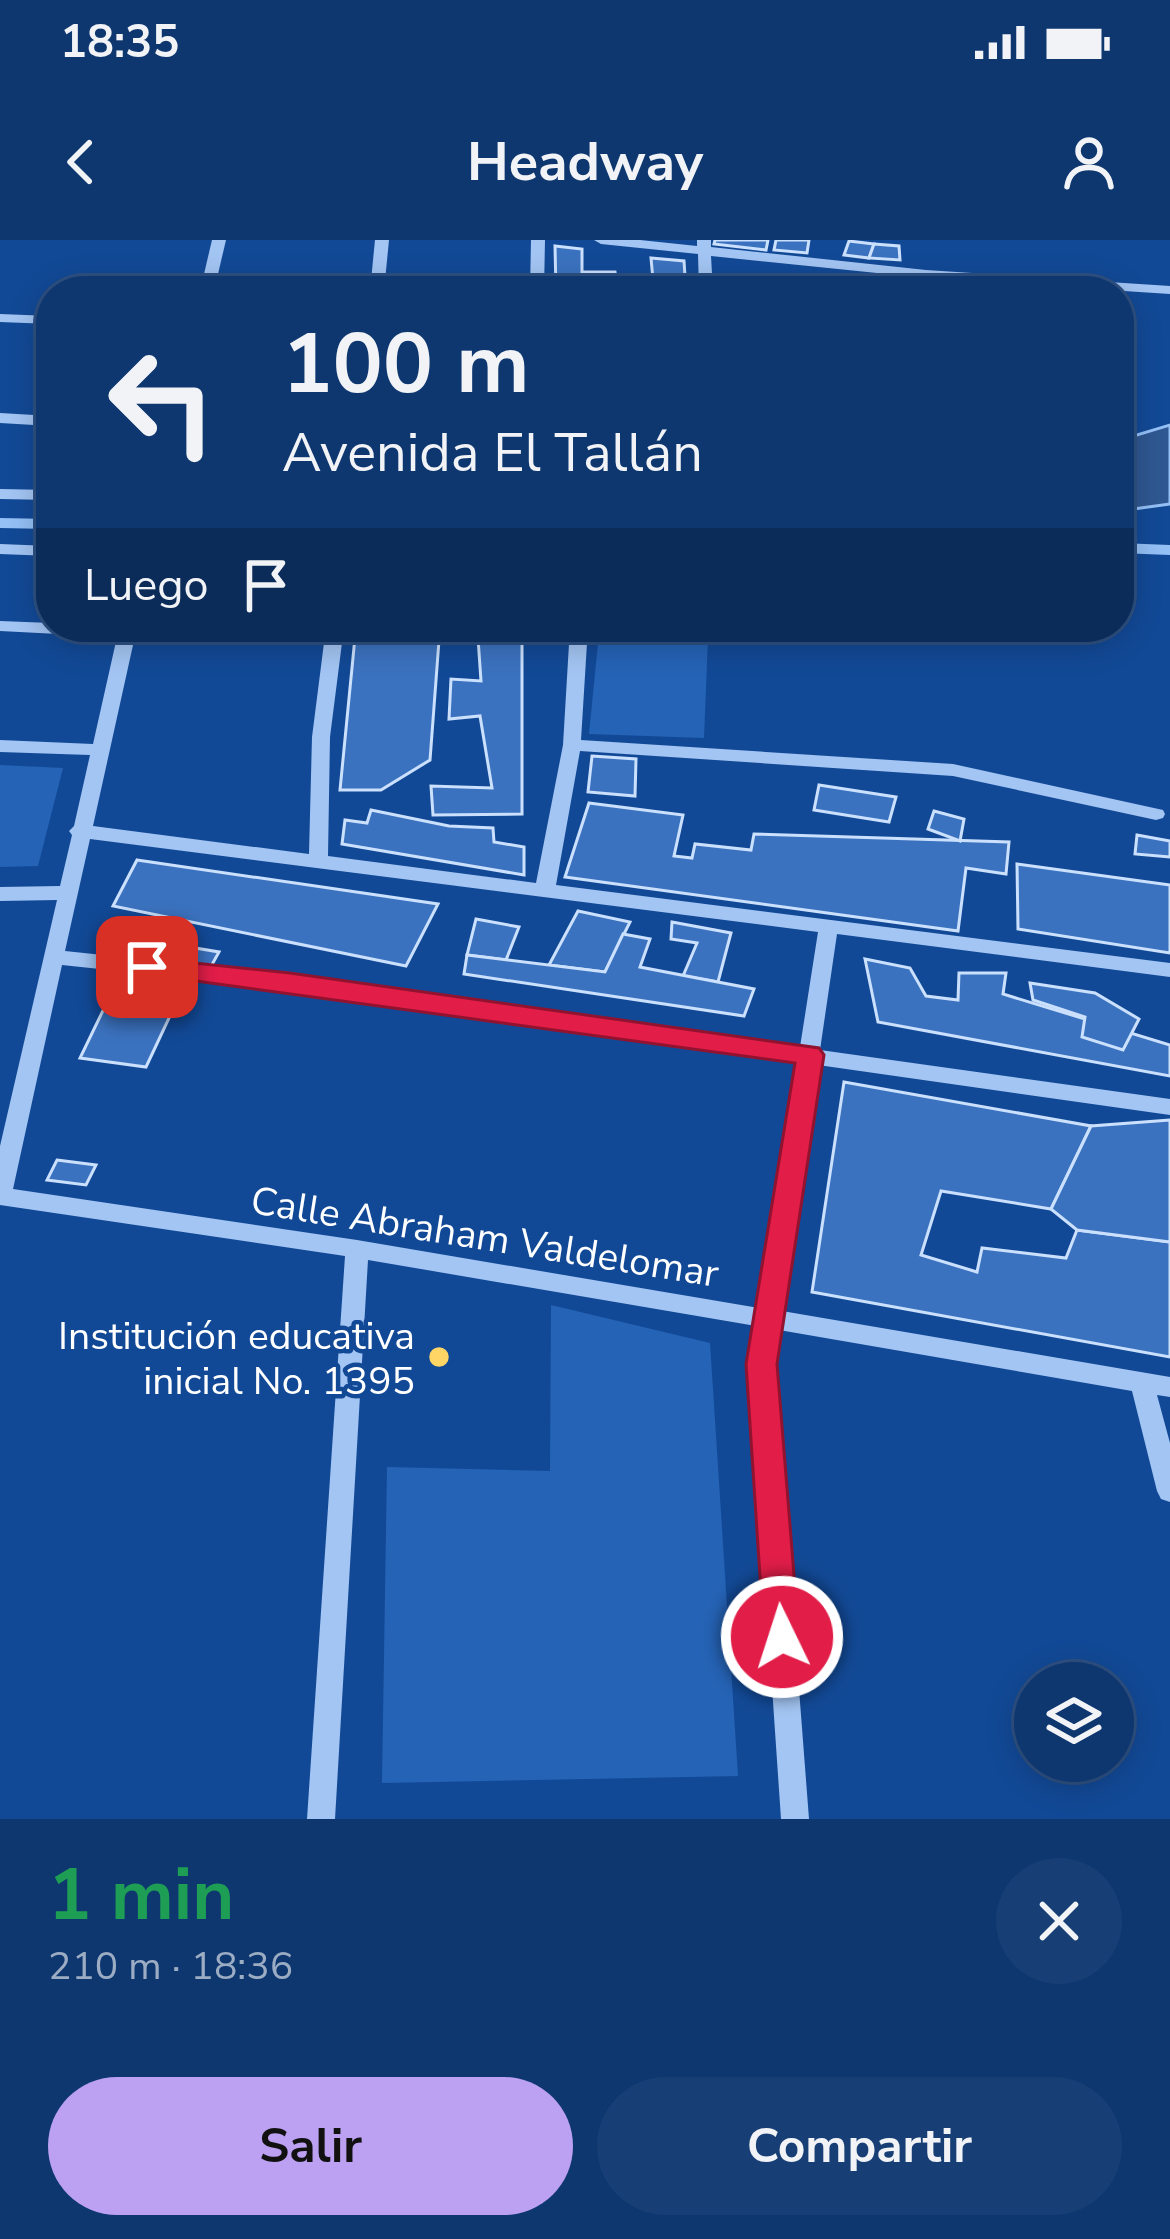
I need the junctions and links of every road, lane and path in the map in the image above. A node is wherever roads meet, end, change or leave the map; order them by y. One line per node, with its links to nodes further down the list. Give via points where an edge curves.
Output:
1 (219, 240): 6 (street)
2 (382, 240): 7 (street)
3 (538, 240): 8 (street)
4 (601, 240): 5 (street)
5 (704, 245): 9 (street); 10 (street)
6 (211, 276)
7 (378, 276)
8 (537, 276)
9 (705, 276)
10 (956, 276)
11 (1134, 288): 12 (street)
12 (1170, 290)
13 (0, 318): 14 (street)
14 (36, 319)
15 (0, 418): 16 (street)
16 (36, 420)
17 (0, 494): 18 (street)
18 (36, 495)
19 (0, 549): 20 (street)
20 (36, 550)
21 (0, 626): 22 (street)
22 (36, 627)
23 (125, 642): 28 (street)
24 (332, 642): 31 (street)
25 (577, 642): 26 (street)
26 (572, 745): 29 (street, via 953,770); 32 (street)
27 (0, 746): 28 (street)
28 (99, 750): 30 (street)
29 (1156, 814)
30 (80, 831): 31 (street); 33 (street)
31 (318, 861): 32 (street)
32 (545, 890): 35 (street)
33 (66, 893): 34 (street); 36 (street)
34 (0, 894)
35 (828, 929): 37 (street); 38 (street)
36 (52, 957): 38 (street); 40 (street)
37 (1170, 970)
38 (810, 1055): 39 (street); 43 (street)
39 (1170, 1107)
40 (6, 1137): 41 (street)
41 (0, 1196): 42 (street, Calle Abraham Valdelomar)
42 (357, 1250): 43 (street, Calle Abraham Valdelomar); 47 (street)
43 (765, 1320): 44 (street, Calle Abraham Valdelomar); 48 (street)
44 (1141, 1381): 45 (street, Calle Abraham Valdelomar); 46 (street)
45 (1170, 1387)
46 (1170, 1491)
47 (322, 1819)
48 (795, 1819)

